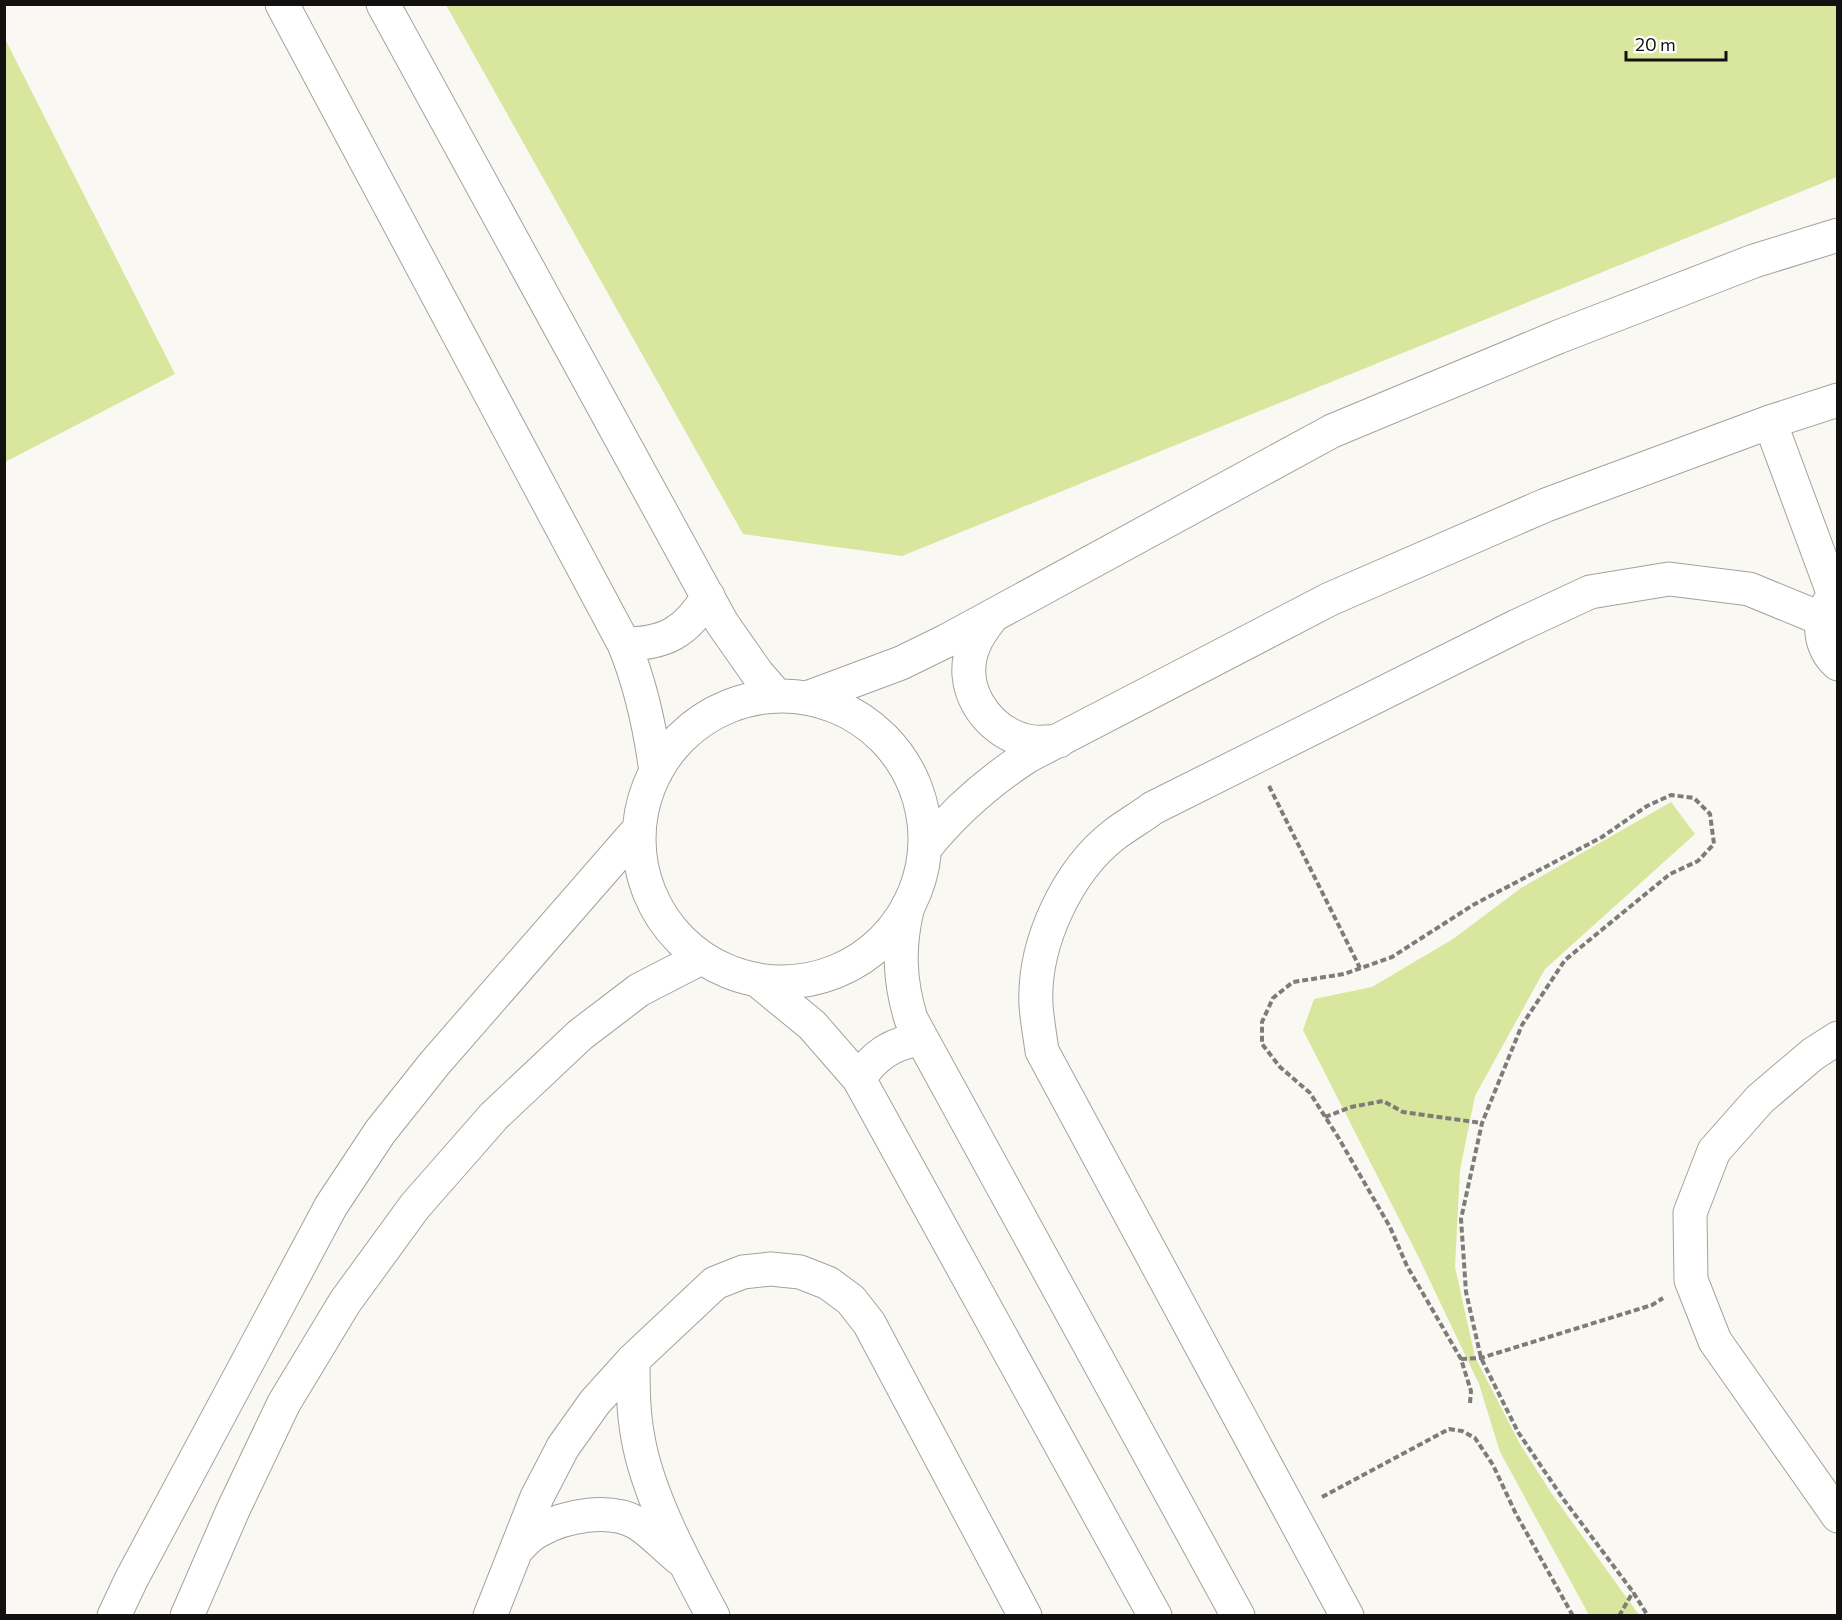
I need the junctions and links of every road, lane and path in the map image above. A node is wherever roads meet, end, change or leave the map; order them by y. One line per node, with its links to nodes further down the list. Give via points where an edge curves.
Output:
1 (282, 4): 9 (street)
2 (383, 4): 6 (street)
3 (1838, 235): 8 (street, via 1710,278 1332,431)
4 (1838, 400): 5 (street)
5 (1770, 422): 7 (street); 12 (street, via 1546,505 1330,599)
6 (708, 596): 9 (street, via 698,614 682,629 645,644); 11 (street, via 739,649)
7 (1831, 602): 10 (street, via 1822,633 1825,647); 13 (street, via 1669,579 1590,592)
8 (991, 618): 11 (street, via 901,663); 12 (street, via 973,647 970,664 970,681 983,713 995,726 1025,741)
9 (624, 644): 14 (street, via 644,704)
10 (1838, 664)
11 (792, 697): 14 (street, via 748,701 720,711 694,726 672,747); 16 (street, via 836,706 862,720 885,740 917,790)
12 (1059, 741): 16 (street, via 990,782 947,821)
13 (1254, 758): 19 (path); 31 (street, via 1153,808 1113,835 1080,870 1056,910 1040,956 1036,1004 1042,1051)
14 (656, 772): 15 (street, via 644,800)
15 (639, 830): 18 (street, via 640,860 660,915); 36 (street, via 435,1063 380,1132 331,1206)
16 (925, 848): 17 (street, via 920,878)
17 (908, 906): 20 (street, via 870,952 845,967 787,982); 22 (street, via 900,951 901,974 904,997)
18 (701, 958): 20 (street, via 728,972); 37 (street, via 639,990 580,1035 494,1116 415,1206 345,1302 284,1403)
19 (1360, 968): 24 (path, via 1293,982 1273,998 1262,1022 1262,1044 1280,1067 1310,1093); 25 (path, via 1392,957 1473,905 1602,837 1655,802 1671,795 1694,798 1710,814 1714,844 1698,861 1670,874 1565,960 1522,1025)
20 (757, 980): 23 (street, via 812,1025)
21 (1838, 1038): 26 (street, via 1813,1054 1760,1100 1714,1151 1690,1213)
22 (921, 1039): 23 (street, via 885,1051); 42 (street)
23 (859, 1079): 41 (street)
24 (1325, 1117): 25 (path, via 1383,1101 1403,1112); 28 (path)
25 (1482, 1123): 27 (path, via 1461,1220 1466,1292)
26 (1691, 1280): 27 (path, via 1652,1305); 32 (street, via 1715,1341)
27 (1481, 1358): 28 (path); 35 (path, via 1518,1432)
28 (1461, 1359): 30 (path, via 1471,1391)
29 (633, 1360): 33 (street, via 595,1402 563,1447 537,1497); 34 (street, via 633,1400 648,1478); 40 (street, via 715,1283 742,1272 800,1272 828,1283 851,1300 869,1323)
30 (1470, 1403)
31 (1292, 1514): 43 (street); 44 (path, via 1449,1429 1462,1431 1475,1438 1493,1465)
32 (1838, 1516)
33 (517, 1549): 34 (street, via 535,1532 559,1520 611,1515 636,1522); 38 (street)
34 (686, 1564): 39 (street)
35 (1633, 1592): 45 (path); 46 (path)
36 (114, 1616)
37 (187, 1616)
38 (490, 1616)
39 (713, 1616)
40 (1024, 1616)
41 (1155, 1616)
42 (1238, 1616)
43 (1347, 1616)
44 (1574, 1616)
45 (1619, 1616)
46 (1648, 1616)

